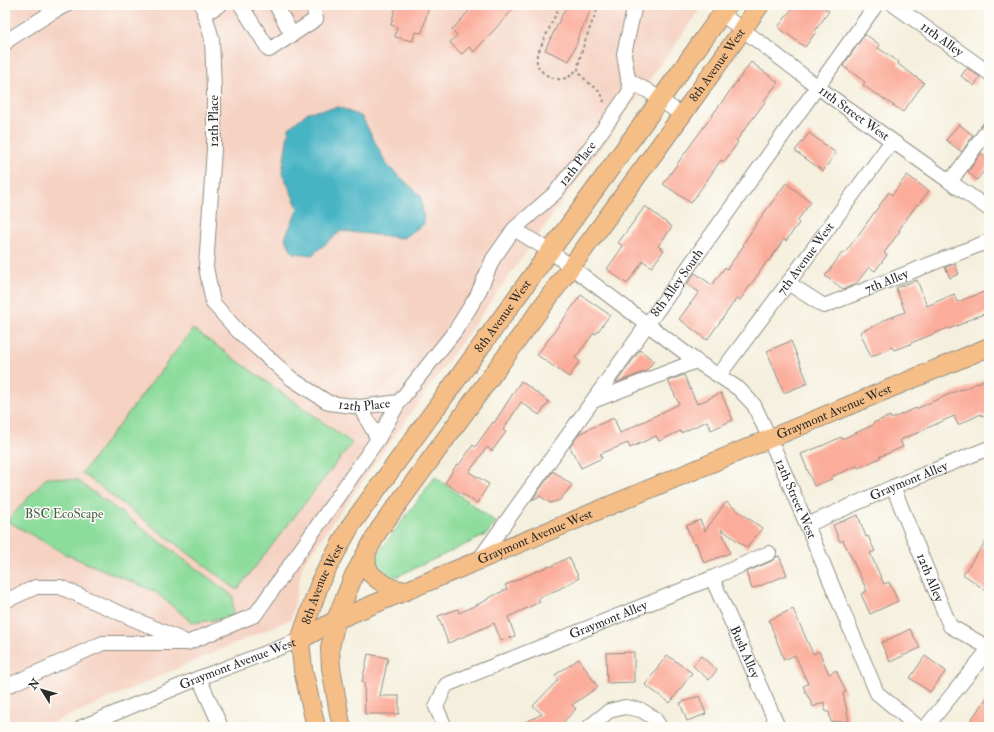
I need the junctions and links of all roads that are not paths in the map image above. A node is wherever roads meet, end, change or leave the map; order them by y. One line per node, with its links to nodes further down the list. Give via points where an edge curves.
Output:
1 (66, 5): 14 (street)
2 (220, 5): 10 (street)
3 (241, 5): 13 (street, via 269,50)
4 (276, 5): 13 (street)
5 (313, 5): 13 (street, via 316,19)
6 (635, 5): 16 (street, 12th Place, via 624,54)
7 (760, 5): 12 (main road, 8th Avenue West)
8 (876, 5): 17 (street, 8th Alley South)
9 (894, 5): 15 (street, 11th Alley)
10 (203, 9): 35 (street, 12th Place, via 212,39 214,90 214,149 206,267 213,303 237,330 292,379 329,403)
11 (724, 10): 12 (street, 11th Street West); 18 (main road, 8th Avenue West)
12 (743, 29): 17 (street, 11th Street West); 19 (main road, 8th Avenue West)
13 (292, 35)
14 (5, 44)
15 (989, 73)
16 (628, 80): 18 (street); 24 (street, 12th Place, via 630,91 589,149 555,193)
17 (818, 86): 21 (street, 11th Street West); 29 (street, 8th Alley South)
18 (660, 100): 19 (street); 26 (main road, 8th Avenue West)
19 (682, 115): 27 (main road, 8th Avenue West)
20 (989, 128): 22 (street)
21 (892, 141): 22 (street, 11th Street West); 28 (street, 7th Avenue West)
22 (950, 182): 23 (street, 11th Street West)
23 (989, 209)
24 (514, 229): 26 (street, 12th Street West); 34 (street, 12th Place, via 493,259 477,296 455,331)
25 (989, 241): 28 (street, 7th Alley, via 824,306)
26 (550, 251): 27 (street, 12th Street West); 48 (main road, 8th Avenue West, via 350,525 321,580)
27 (571, 266): 29 (street, 12th Street West); 41 (main road, 8th Avenue West, via 379,530)
28 (788, 283): 32 (street, 7th Avenue West)
29 (647, 324): 31 (street, 12th Street West); 33 (street, 8th Alley South)
30 (989, 347): 37 (main road, Graymont Avenue West)
31 (696, 361): 32 (street, 12th Street West); 33 (street)
32 (719, 375): 37 (street, 12th Street West, via 739,389 754,405)
33 (593, 401): 43 (street, 8th Alley South)
34 (399, 402): 35 (street, 12th Place); 36 (street)
35 (360, 407): 36 (street)
36 (378, 439): 49 (street, via 255,615)
37 (770, 439): 40 (street, 12th Street West); 43 (main road, Graymont Avenue West)
38 (989, 448): 39 (street, Graymont Alley)
39 (893, 488): 40 (street, Graymont Alley); 50 (street, 12th Alley, via 950,626)
40 (807, 525): 61 (street, 12th Street West, via 877,693)
41 (366, 553): 45 (main road, via 367,566 371,574 391,588); 47 (main road, 8th Avenue West)
42 (769, 554): 44 (street, Graymont Alley)
43 (478, 561): 45 (main road, Graymont Avenue West)
44 (712, 578): 57 (street, Graymont Alley, via 446,685 436,707); 60 (street, Bush Alley)
45 (406, 591): 47 (main road, Graymont Avenue West)
46 (5, 600): 49 (street, via 36,587 60,587)
47 (336, 620): 48 (main road, Graymont Avenue West); 56 (main road, 8th Avenue West, via 330,648 331,668)
48 (300, 640): 51 (street, Graymont Avenue West); 55 (main road)
49 (187, 643): 52 (street, via 103,643)
50 (989, 648): 62 (street)
51 (199, 678): 53 (street, Graymont Avenue West); 54 (street)
52 (5, 687)
53 (86, 726)
54 (221, 727)
55 (316, 727)
56 (343, 727)
57 (445, 727)
58 (589, 727): 59 (street, via 609,711 625,707 641,710 654,718)
59 (660, 727)
60 (778, 727)
61 (918, 727)
62 (926, 727)

